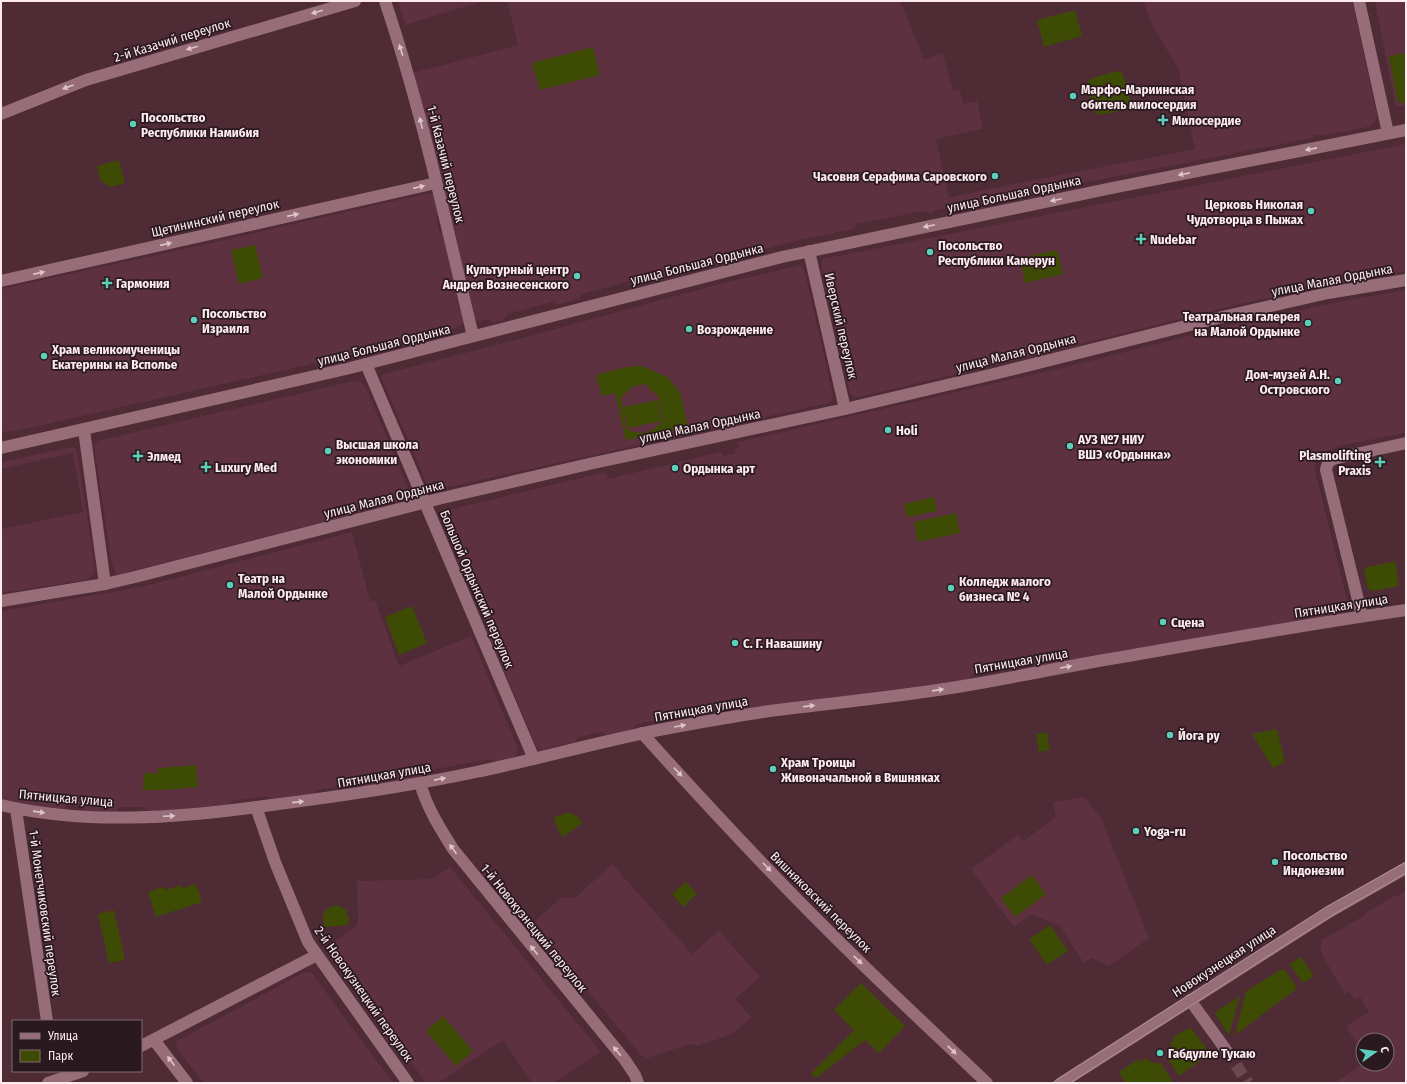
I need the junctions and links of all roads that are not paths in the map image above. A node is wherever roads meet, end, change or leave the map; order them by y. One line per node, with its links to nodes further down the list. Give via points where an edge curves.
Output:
1 (355, 1): 4 (street, 2-й Казачий переулок, one-way to 4, via 86,80)
2 (385, 1): 7 (street, 1-й Казачий переулок, one-way to 2, via 407,70)
3 (1359, 1): 6 (street)
4 (1, 114)
5 (1406, 130): 6 (street, улица Большая Ордынка)
6 (1388, 134): 8 (street, улица Большая Ордынка, one-way to 8)
7 (436, 183): 10 (street, Щетининский переулок, one-way to 7); 11 (street, 1-й Казачий переулок)
8 (809, 251): 11 (street, улица Большая Ордынка); 13 (street, Иверский переулок)
9 (1406, 280): 13 (street, улица Малая Ордынка, via 1328,293 1222,317)
10 (1, 281)
11 (473, 336): 12 (street, улица Большая Ордынка)
12 (366, 364): 14 (street, улица Большая Ордынка); 17 (street, Большой Ордынский переулок)
13 (846, 409): 17 (street, улица Малая Ордынка, via 596,462)
14 (84, 430): 16 (street, улица Большая Ордынка); 18 (street)
15 (1406, 443): 21 (street, via 1333,459 1326,465)
16 (1, 448)
17 (425, 502): 18 (street, улица Малая Ордынка); 23 (street, Большой Ордынский переулок)
18 (105, 584): 19 (street, улица Малая Ордынка)
19 (1, 601)
20 (1406, 610): 21 (street, Пятницкая улица)
21 (1362, 616): 22 (street, Пятницкая улица, one-way to 21, via 774,710 967,686 1113,658)
22 (642, 733): 23 (street, Пятницкая улица); 40 (street, Вишняковский переулок, one-way to 40, via 729,828 857,959)
23 (534, 758): 24 (street, Пятницкая улица, one-way to 23, via 475,773)
24 (420, 783): 26 (street, Пятницкая улица, one-way to 24); 39 (street, 1-й Новокузнецкий переулок, one-way to 24, via 625,1060 453,849 427,805)
25 (1, 805): 27 (street, Пятницкая улица)
26 (256, 808): 27 (street, Пятницкая улица, one-way to 26, via 60,815 132,818); 29 (street, 2-й Новокузнецкий переулок, via 302,931)
27 (16, 809): 31 (street, 1-й Монетчиковский переулок)
28 (1406, 868): 30 (street, Новокузнецкая улица, via 1329,912)
29 (317, 955): 32 (street); 38 (street, 2-й Новокузнецкий переулок)
30 (1190, 1000): 34 (street); 41 (street, Новокузнецкая улица)
31 (47, 1020)
32 (154, 1040): 33 (street); 37 (street, one-way to 32)
33 (142, 1046)
34 (1226, 1050)
35 (79, 1072): 36 (street)
36 (53, 1078)
37 (187, 1083)
38 (408, 1083)
39 (638, 1083)
40 (987, 1083)
41 (1061, 1083)

